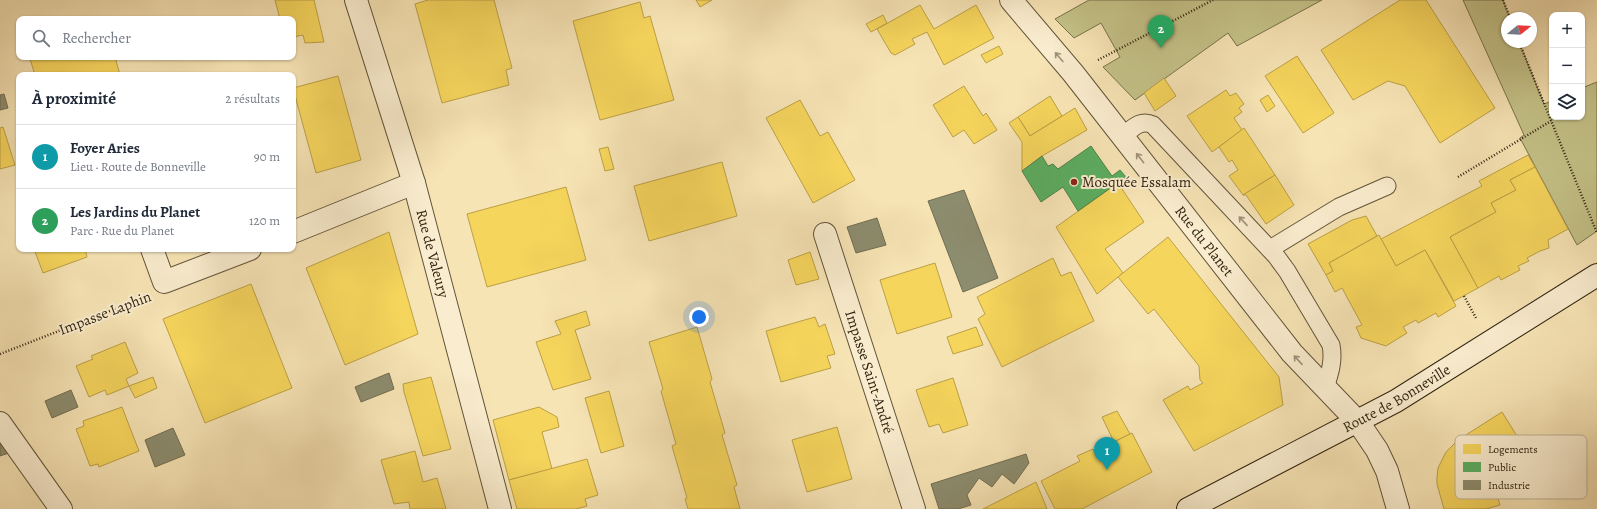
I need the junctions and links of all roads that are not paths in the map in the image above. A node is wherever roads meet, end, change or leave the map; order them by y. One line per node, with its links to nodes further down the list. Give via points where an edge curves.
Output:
1 (356, 0): 4 (street, Rue de Valeury)
2 (1011, 0): 3 (street, Rue du Planet, one-way to 2)
3 (1123, 136): 8 (lane, one-way to 3, via 1154,125 1148,122 1137,124); 12 (street, Rue du Planet, one-way to 3, via 1292,353)
4 (414, 183): 6 (street); 16 (street, Rue de Valeury)
5 (1387, 186): 8 (lane, via 1339,207)
6 (296, 231)
7 (825, 234): 17 (street, Impasse Saint-André)
8 (1270, 250): 12 (lane, via 1287,271 1330,345 1332,367)
9 (153, 252): 10 (street, Impasse Laphin, via 164,282)
10 (242, 252)
11 (1597, 275): 14 (street, Route de Bonneville, via 1396,401)
12 (1325, 388): 14 (street, Rue du Planet)
13 (0, 422): 15 (street)
14 (1358, 422): 18 (street, Route de Bonneville); 19 (street, Rue du Planet, via 1371,440 1387,471)
15 (62, 509)
16 (500, 509)
17 (914, 509)
18 (1188, 509)
19 (1398, 509)

